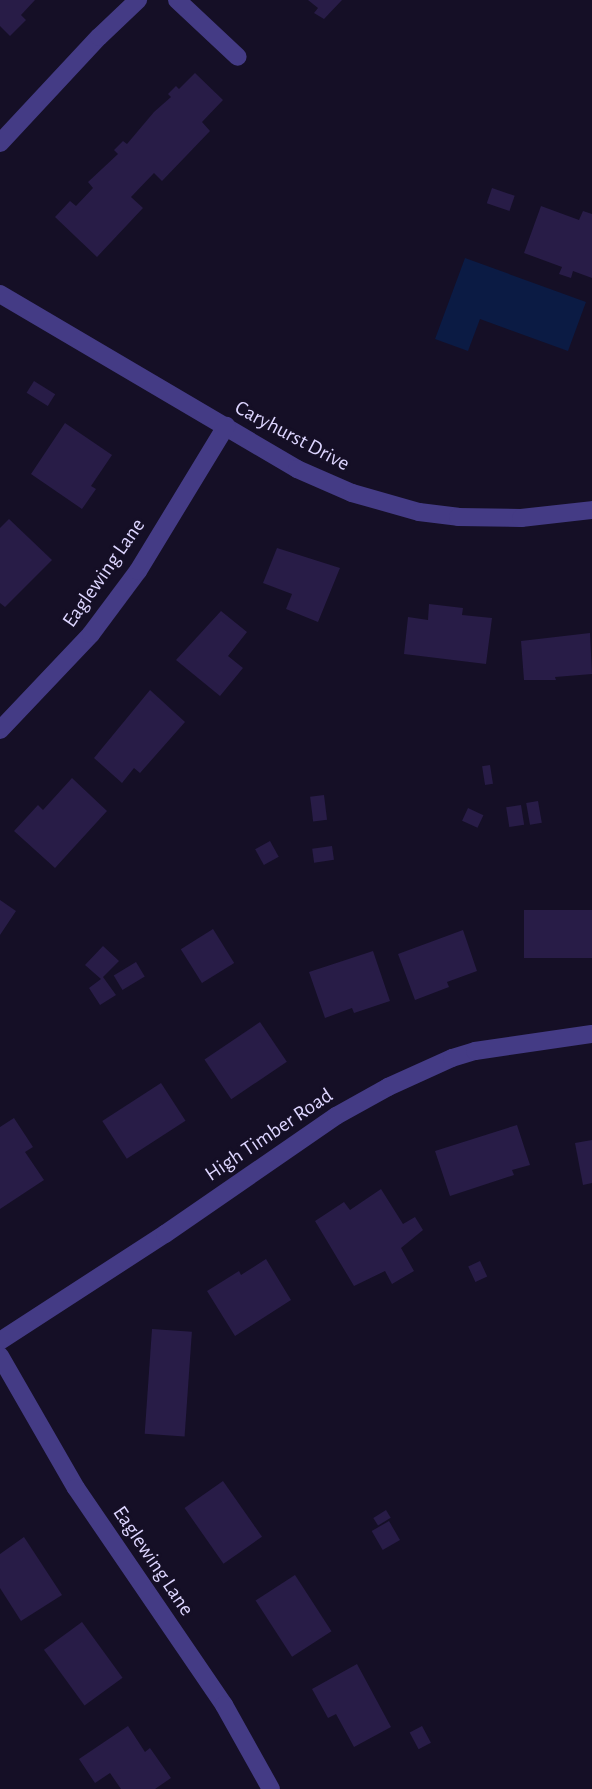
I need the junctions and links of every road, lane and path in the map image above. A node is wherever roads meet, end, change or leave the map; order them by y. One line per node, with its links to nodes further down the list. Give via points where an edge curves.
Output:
1 (138, 0): 4 (street)
2 (177, 0): 3 (street)
3 (238, 57)
4 (0, 143)
5 (0, 294): 6 (street, Caryhurst Drive)
6 (226, 426): 7 (street, Caryhurst Drive, via 319,479 419,512 521,518); 8 (street, Eaglewing Lane, via 138,571 92,634)
7 (592, 510)
8 (0, 730)
9 (592, 1034): 10 (street, High Timber Road, via 475,1051 388,1087 325,1122)
10 (0, 1341)
11 (0, 1356): 12 (street, Eaglewing Lane, via 76,1488 224,1706)
12 (271, 1789)

